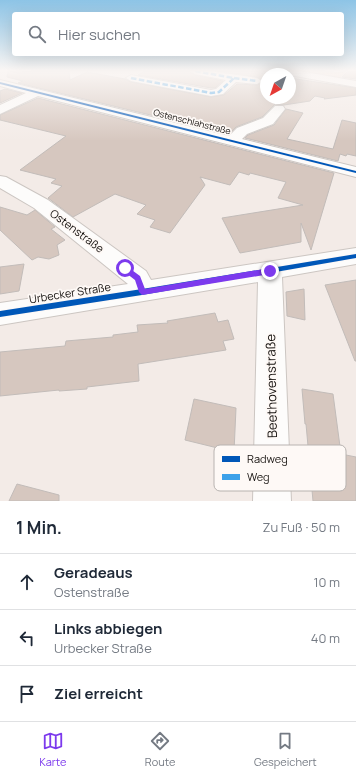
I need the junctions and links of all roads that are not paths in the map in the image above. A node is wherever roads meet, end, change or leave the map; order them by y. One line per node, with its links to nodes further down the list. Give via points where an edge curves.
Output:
1 (32, 94): 4 (street)
2 (46, 94): 5 (street, Ostenschlahstraße)
3 (279, 109): 5 (street, via 268,121 242,131)
4 (0, 110)
5 (232, 142): 6 (street, Ostenschlahstraße)
6 (356, 172)
7 (0, 181): 10 (street, Ostenstraße, via 41,204 138,278)
8 (356, 256): 9 (street, Urbecker Straße)
9 (270, 271): 10 (street, Urbecker Straße); 12 (street, Beethovenstraße)
10 (142, 292): 11 (street, Urbecker Straße)
11 (0, 314)
12 (272, 445)
13 (272, 491): 14 (street, Beethovenstraße)
14 (272, 501)

